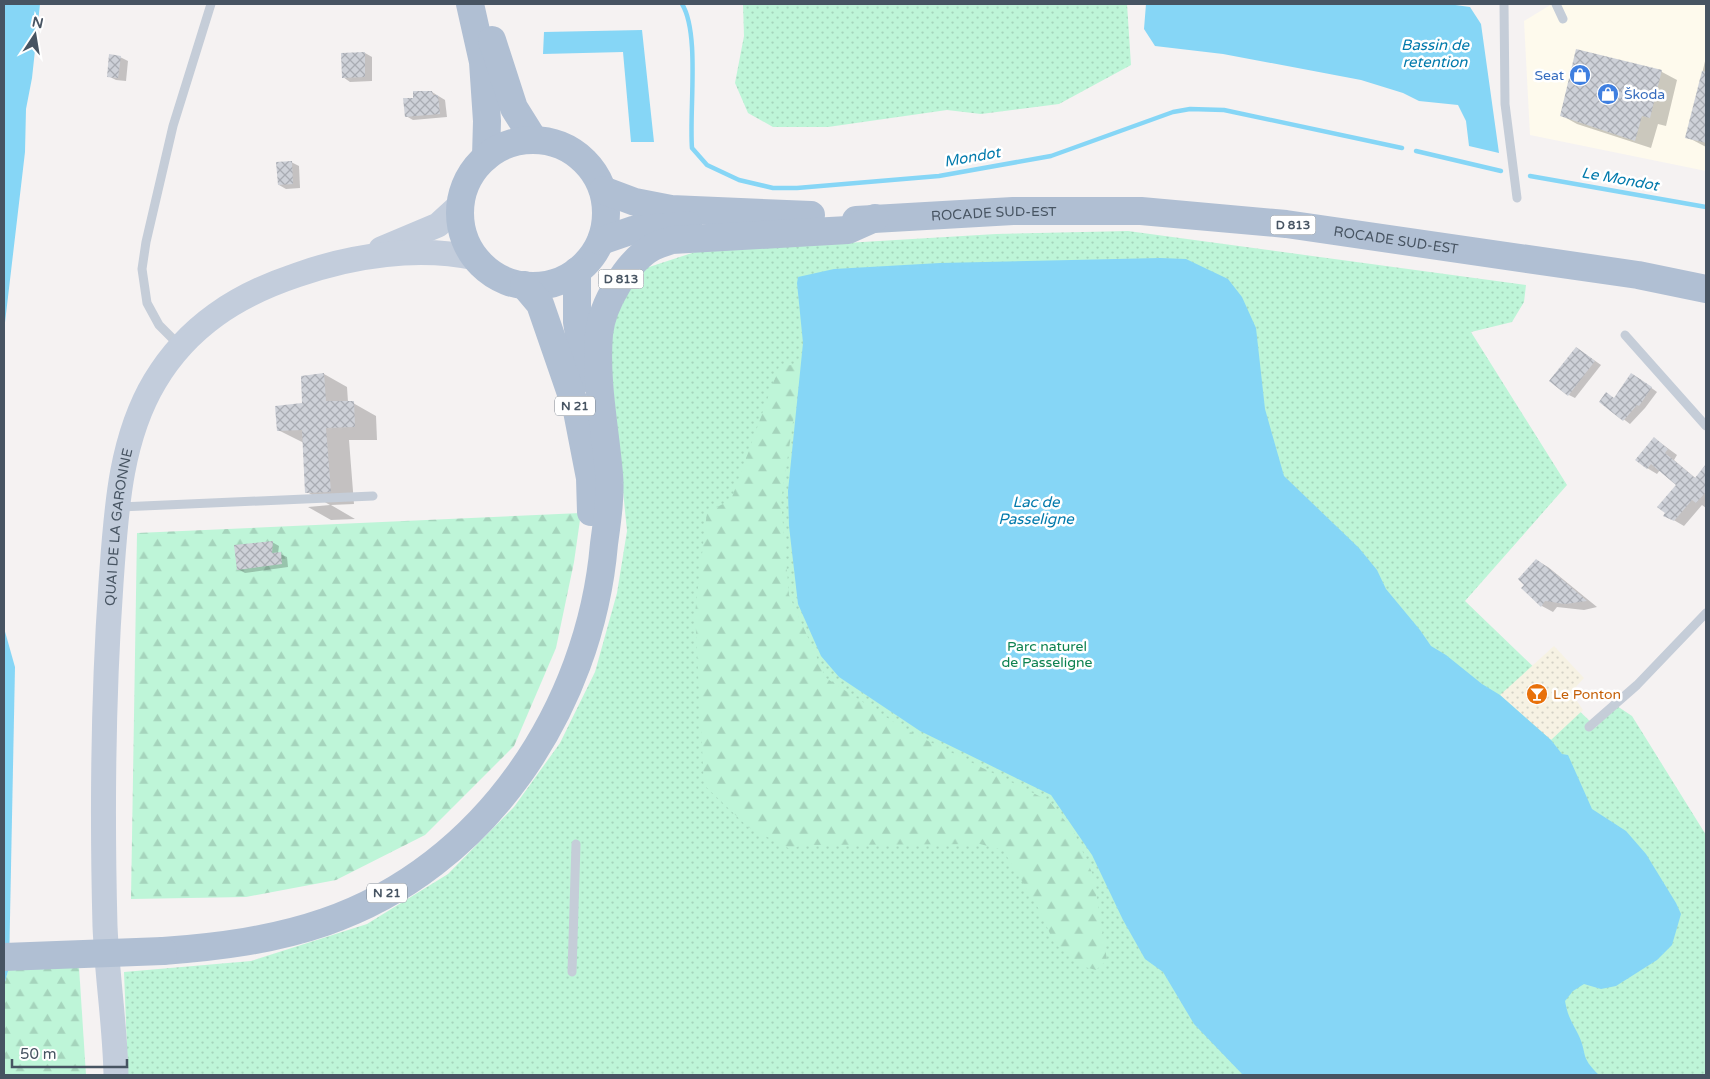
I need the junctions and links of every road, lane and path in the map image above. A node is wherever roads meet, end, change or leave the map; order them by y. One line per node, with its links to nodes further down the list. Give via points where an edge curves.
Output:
1 (211, 4): 20 (lane, via 173,126 142,269 147,303 160,325)
2 (470, 4): 8 (main road, via 483,62)
3 (483, 4): 7 (main road, via 514,108)
4 (1504, 4): 10 (lane, via 1505,104)
5 (1556, 4): 6 (lane)
6 (1563, 19)
7 (534, 140): 8 (main road, via 508,144); 9 (main road, via 556,143 576,154 592,170)
8 (486, 157): 11 (main road, via 473,171)
9 (603, 190): 12 (main road, ROCADE SUD-EST / D 813, via 635,202 671,209); 13 (main road, via 606,215)
10 (1517, 195)
11 (461, 204): 14 (street, QUAI DE LA GARONNE, via 438,225); 15 (main road, via 466,242)
12 (874, 218): 13 (main road, ROCADE SUD-EST / D 813, via 668,226 633,230); 18 (main road, ROCADE SUD-EST / D 813, via 1013,211 1141,211 1286,224 1638,275); 24 (main road, D 813, via 848,230 672,240 652,248 617,284 599,334 600,392 609,477)
13 (601, 240): 16 (main road, via 591,258)
14 (362, 257): 15 (street, QUAI DE LA GARONNE, via 441,252); 20 (street, QUAI DE LA GARONNE, via 261,287 228,306)
15 (476, 258): 17 (main road, via 490,271)
16 (577, 271): 17 (main road, via 551,283); 24 (main road, N 21, via 577,322 601,475)
17 (524, 285): 28 (main road, N 21, via 540,304 550,327 577,411 590,478 592,538 586,588 564,667 541,724 521,757 480,810 439,848 386,885 341,907 300,921 253,933)
18 (1706, 289)
19 (1625, 335): 21 (lane)
20 (180, 345): 23 (street, QUAI DE LA GARONNE, via 142,407 130,440)
21 (1706, 426)
22 (373, 496): 23 (lane)
23 (117, 507): 32 (street, QUAI DE LA GARONNE, via 107,688 104,833 106,929)
24 (604, 546): 28 (main road, N 21, via 597,601 584,648 549,730 528,764 476,826 411,879 341,916 245,943)
25 (1706, 613): 26 (lane, via 1637,685)
26 (1589, 727)
27 (576, 844): 31 (lane)
28 (163, 946): 29 (main road, N 21); 30 (main road, N 21, bridge)
29 (4, 948)
30 (4, 957)
31 (572, 972)
32 (116, 1075)

